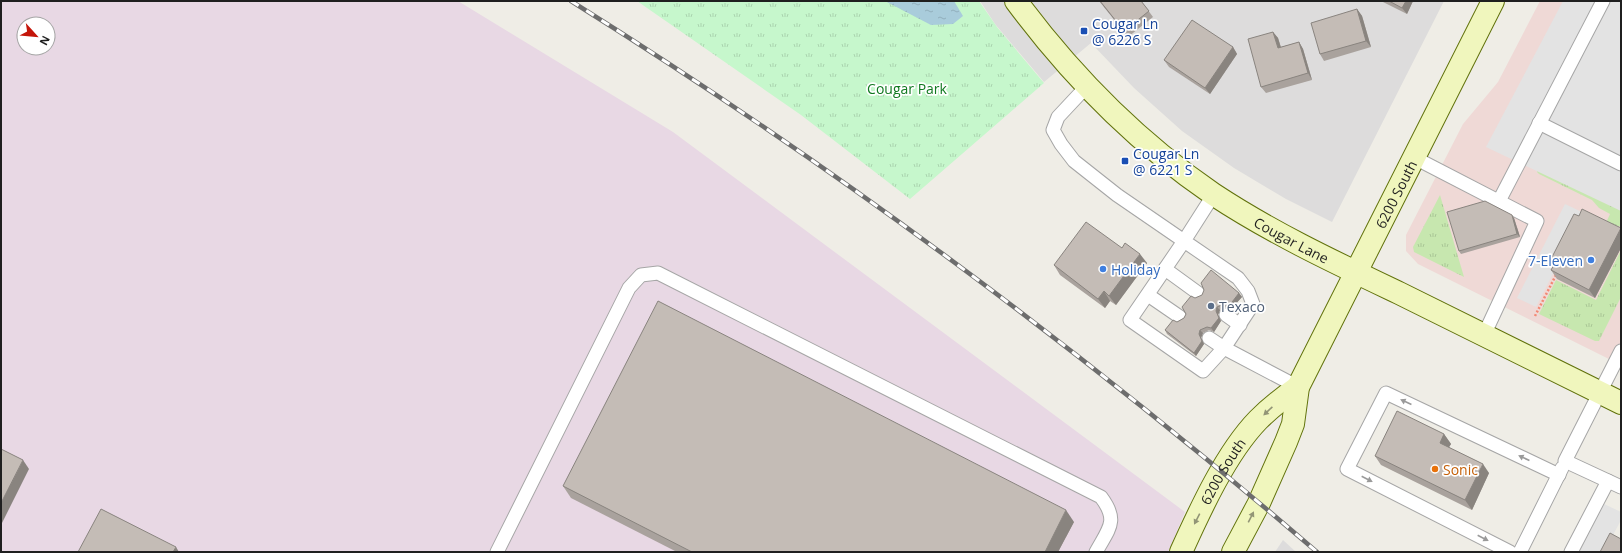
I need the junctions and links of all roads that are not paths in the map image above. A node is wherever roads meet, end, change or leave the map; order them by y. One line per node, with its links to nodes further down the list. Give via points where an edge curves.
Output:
1 (1016, 1): 4 (main road, Cougar Lane, via 1059,56)
2 (1493, 1): 6 (main road, 6200 South)
3 (1603, 1): 5 (lane)
4 (1087, 86): 8 (main road, Cougar Lane, via 1136,134); 10 (lane, via 1058,117 1054,130 1061,144 1074,161 1117,196)
5 (1539, 123): 7 (lane); 9 (lane)
6 (1414, 158): 9 (lane); 12 (main road, 6200 South)
7 (1621, 164)
8 (1214, 194): 10 (lane); 12 (main road, Cougar Lane, via 1280,234)
9 (1499, 201): 18 (lane, via 1537,221)
10 (1184, 241): 11 (lane); 17 (lane, via 1238,278 1248,291 1253,304)
11 (1165, 269): 13 (lane); 14 (lane)
12 (1357, 274): 18 (main road, Cougar Lane); 22 (main road, 6200 South)
13 (1198, 294)
14 (1148, 295): 16 (lane); 20 (lane, via 1130,320 1203,371)
15 (1226, 315): 17 (lane)
16 (1180, 317)
17 (1240, 325): 20 (lane)
18 (1484, 335): 23 (main road, Cougar Lane)
19 (1209, 338): 20 (lane)
20 (1224, 348): 22 (lane)
21 (1621, 351): 23 (lane)
22 (1298, 387): 31 (main road, 6200 South, one-way to 31, via 1277,402 1243,438 1221,471); 32 (main road, 6200 South, one-way to 22, via 1259,503 1293,424)
23 (1600, 392): 24 (main road, Cougar Lane); 25 (lane)
24 (1621, 403)
25 (1566, 461): 26 (lane); 27 (lane)
26 (1559, 475): 33 (lane, one-way to 33, via 1386,393 1347,469); 34 (lane)
27 (1608, 481): 28 (lane); 35 (lane)
28 (1621, 487)
29 (497, 552): 30 (lane, via 629,288 641,275 658,273 1102,497 1110,509 1111,523)
30 (1096, 552)
31 (1181, 552)
32 (1234, 552)
33 (1510, 552)
34 (1520, 552)
35 (1571, 552)

